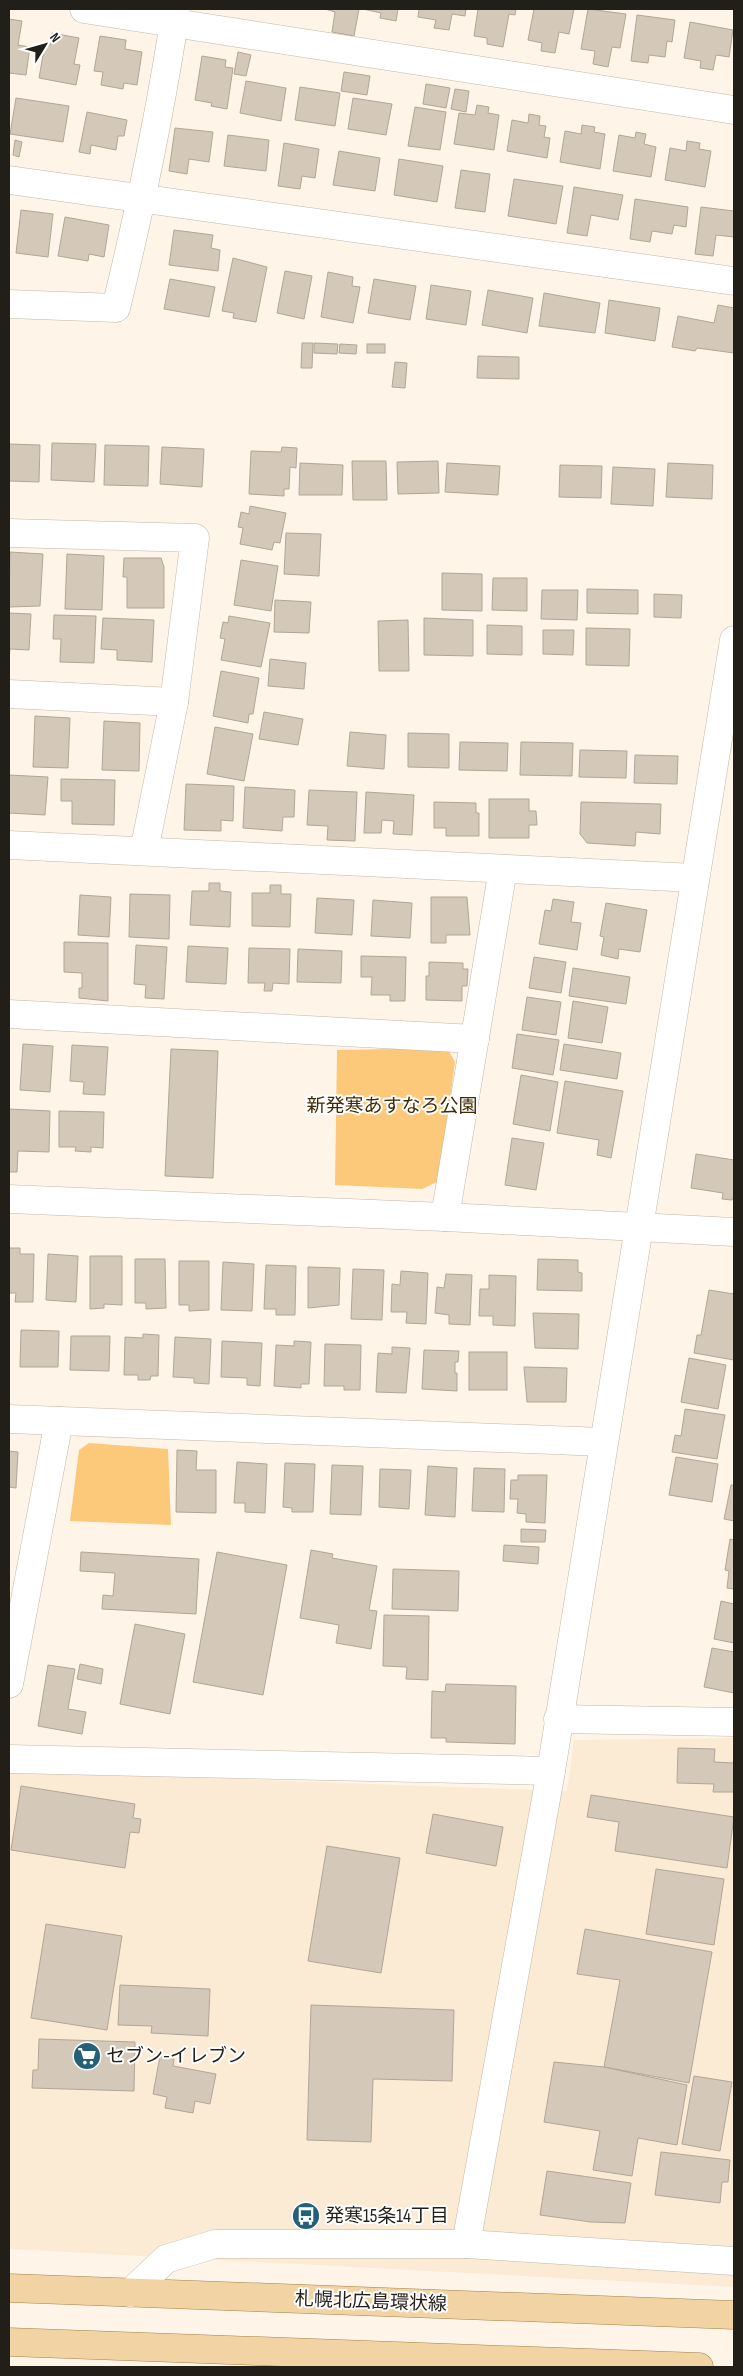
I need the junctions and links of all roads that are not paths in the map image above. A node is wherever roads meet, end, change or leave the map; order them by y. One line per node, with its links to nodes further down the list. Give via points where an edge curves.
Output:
1 (84, 9): 2 (street)
2 (175, 16): 3 (street); 5 (street)
3 (734, 110)
4 (9, 180): 5 (street)
5 (142, 200): 6 (street); 7 (street, via 116,308)
6 (734, 282)
7 (9, 304)
8 (9, 532): 11 (street, via 195,538)
9 (734, 640): 15 (street)
10 (9, 694): 11 (street)
11 (174, 702): 13 (street)
12 (9, 845): 13 (street)
13 (144, 850): 14 (street)
14 (503, 869): 15 (street); 17 (street)
15 (695, 878): 20 (street)
16 (9, 1014): 17 (street)
17 (475, 1039): 19 (street)
18 (9, 1199): 19 (street)
19 (445, 1216): 20 (street)
20 (639, 1228): 21 (street); 24 (street)
21 (734, 1232)
22 (9, 1419): 23 (street)
23 (59, 1421): 24 (street); 25 (street)
24 (602, 1442): 26 (street)
25 (9, 1684)
26 (558, 1719): 27 (street); 29 (street)
27 (734, 1722)
28 (9, 1759): 29 (street)
29 (550, 1771): 30 (street)
30 (466, 2244): 31 (street); 33 (street, via 215,2244 166,2258)
31 (734, 2261)
32 (9, 2288): 33 (main road, 札幌北広島環状線)
33 (130, 2293): 34 (main road, 札幌北広島環状線)
34 (734, 2315)
35 (9, 2342): 36 (main road)
36 (370, 2360): 37 (main road)
37 (699, 2367)

